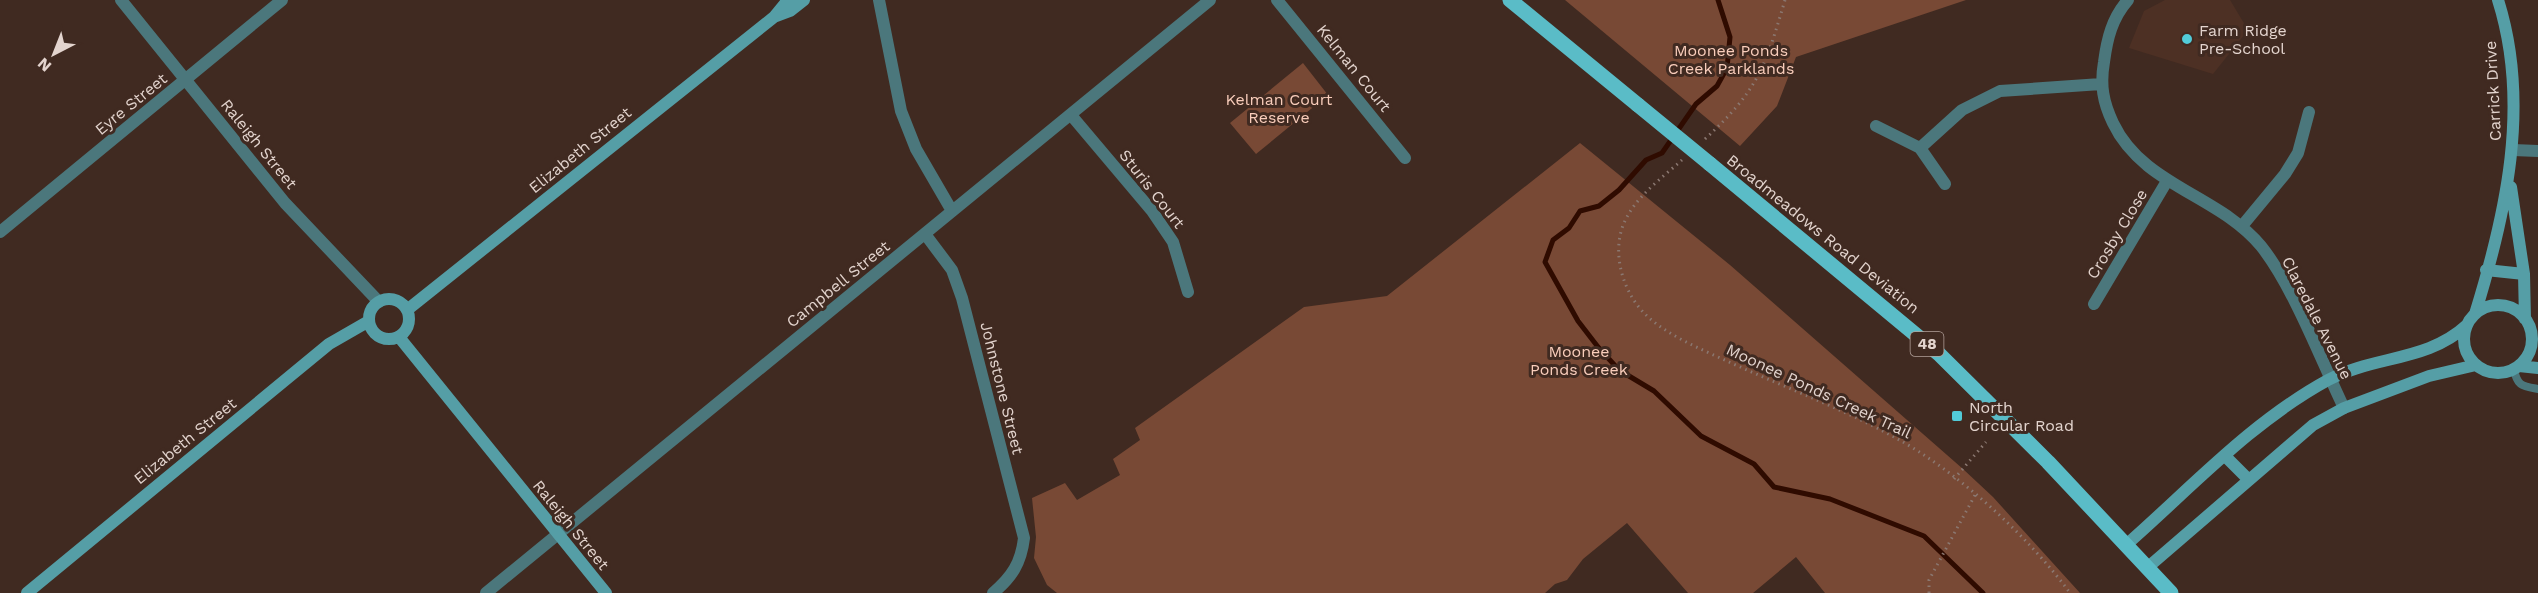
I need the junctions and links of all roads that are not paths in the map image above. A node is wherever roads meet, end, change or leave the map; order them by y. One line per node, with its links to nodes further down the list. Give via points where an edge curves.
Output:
1 (121, 0): 12 (street, Raleigh Street)
2 (282, 0): 12 (street, Eyre Street)
3 (788, 0): 11 (street, Elizabeth Street)
4 (804, 0): 11 (street, Elizabeth Street, via 790,11)
5 (879, 0): 24 (street, via 901,111 915,149)
6 (1210, 0): 15 (street, Campbell Street)
7 (1277, 0): 20 (street, Kelman Court)
8 (1510, 0): 49 (main road, Broadmeadows Road Deviation / 48, bridge, via 1939,354)
9 (2128, 0): 13 (street, Claredale Avenue, via 2112,25)
10 (2499, 0): 18 (street, Carrick Drive, via 2510,58)
11 (774, 16): 33 (street, Elizabeth Street)
12 (186, 81): 26 (street, Eyre Street); 31 (street, Raleigh Street, via 285,203)
13 (2101, 84): 17 (street, via 2000,92 1962,110); 21 (street, Claredale Avenue, via 2106,109 2122,142 2142,163)
14 (2309, 112): 25 (street, via 2298,153)
15 (1071, 115): 24 (street, Campbell Street); 30 (street, Sturis Court, via 1152,211 1173,242)
16 (1876, 126): 17 (street)
17 (1920, 148): 23 (street)
18 (2513, 150): 19 (street); 22 (street, Carrick Drive)
19 (2538, 151)
20 (1405, 158)
21 (2167, 180): 25 (street, Claredale Avenue, via 2212,204); 32 (street, Crosby Close)
22 (2510, 180): 28 (street, Carrick Drive); 29 (street, Carrick Drive)
23 (1945, 184)
24 (952, 211): 27 (street, Campbell Street)
25 (2242, 226): 43 (street, Claredale Avenue, via 2262,248 2288,291)
26 (0, 232)
27 (925, 234): 48 (street, Campbell Street); 54 (street, Johnstone Street, via 952,270 962,298 1024,538 1021,559 1008,581)
28 (2486, 270): 29 (street); 34 (street, Carrick Drive)
29 (2524, 274): 35 (street, Carrick Drive)
30 (1188, 292)
31 (380, 302): 33 (street, via 396,300); 36 (street, via 372,308)
32 (2094, 304)
33 (407, 310): 39 (street, via 407,329)
34 (2475, 314): 35 (street, via 2484,308 2506,307); 37 (street)
35 (2525, 319): 38 (street)
36 (369, 321): 39 (street, via 377,336); 51 (street, Elizabeth Street, via 329,344)
37 (2467, 325): 40 (street, via 2465,347); 43 (street, via 2434,349 2373,362)
38 (2535, 336): 41 (street, via 2530,351)
39 (399, 337): 48 (street, Raleigh Street)
40 (2476, 365): 41 (street, via 2494,373); 45 (street, via 2429,376)
41 (2517, 367): 42 (street); 44 (lane, via 2517,382)
42 (2538, 368)
43 (2330, 379): 45 (street, Claredale Avenue); 46 (street, via 2283,407)
44 (2538, 389)
45 (2343, 408): 47 (street, via 2313,425)
46 (2225, 456): 47 (street); 49 (street)
47 (2249, 480): 50 (street)
48 (557, 534): 52 (street, Campbell Street); 53 (street, Raleigh Street)
49 (2126, 545): 50 (main road, Broadmeadows Road Deviation / 48)
50 (2147, 568): 55 (main road, Broadmeadows Road Deviation / 48)
51 (27, 593)
52 (486, 593)
53 (606, 593)
54 (993, 593)
55 (2171, 593)

